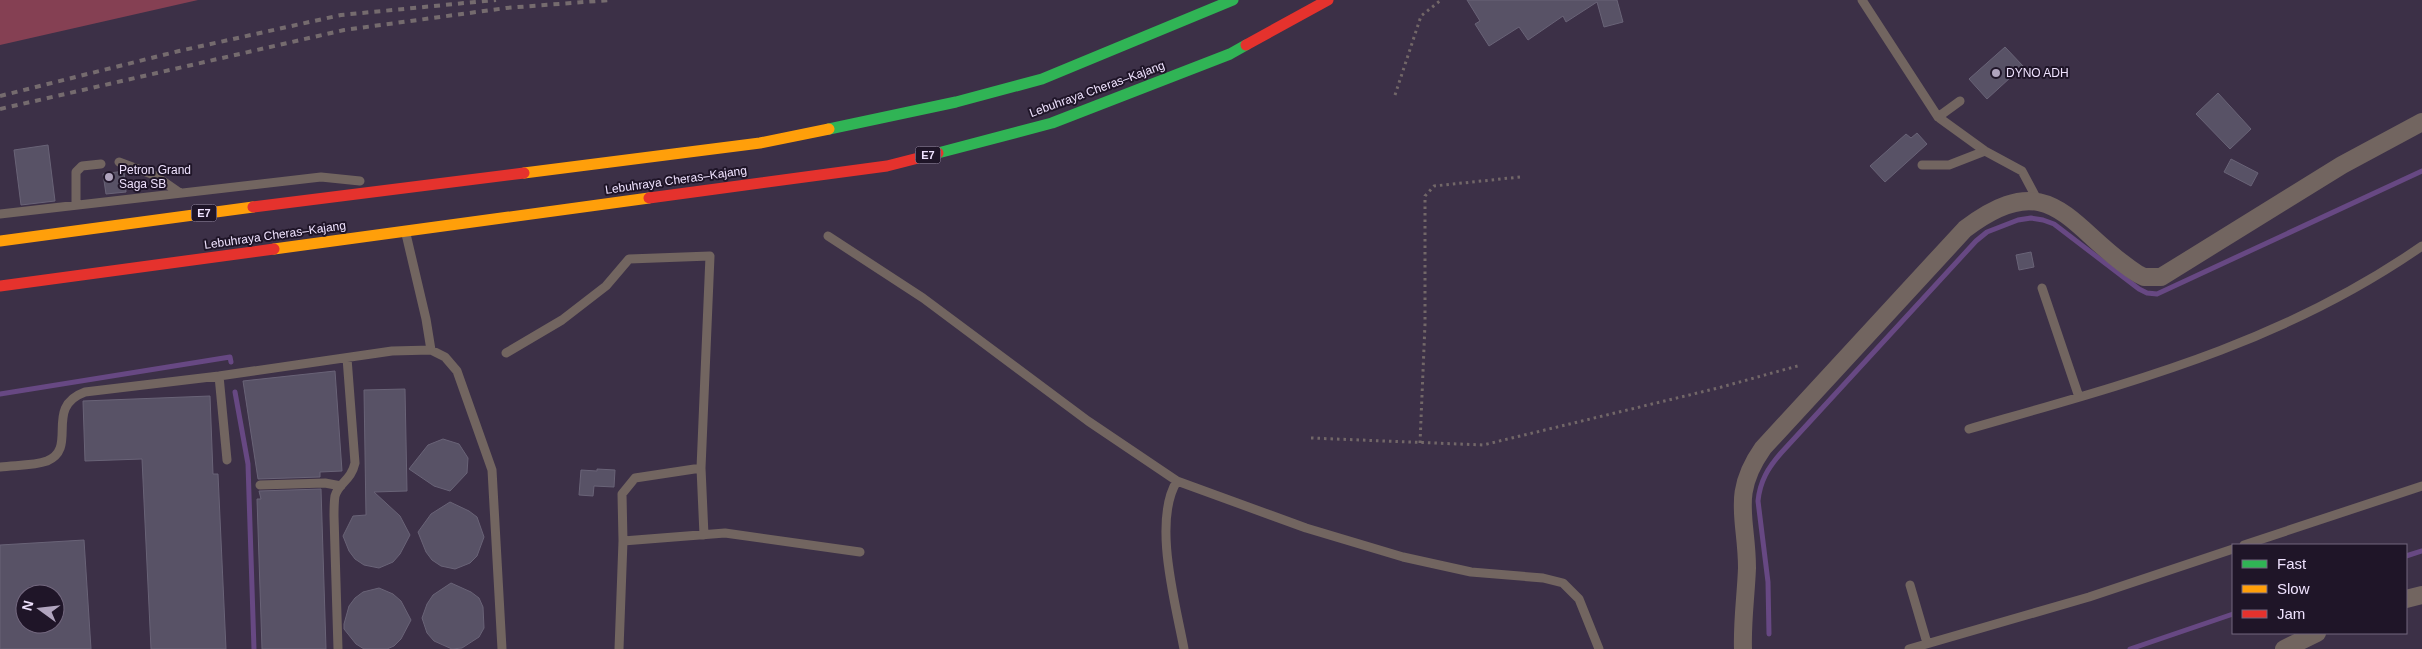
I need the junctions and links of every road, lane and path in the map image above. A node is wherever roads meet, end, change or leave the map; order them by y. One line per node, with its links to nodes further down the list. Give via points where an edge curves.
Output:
1 (1233, 0): 14 (highway, Lebuhraya Cheras–Kajang / E7, via 1042,79 956,102 760,143)
2 (1328, 0): 19 (highway, Lebuhraya Cheras–Kajang / E7, via 1230,54 1052,123 887,166)
3 (1441, 0): 5 (path, via 1421,16)
4 (1862, 0): 7 (lane)
5 (1395, 95)
6 (1960, 101): 7 (lane)
7 (1938, 117): 9 (lane)
8 (2422, 122): 16 (street, via 2342,165 2161,277 2138,274 2064,212)
9 (1985, 151): 12 (lane, via 1949,165); 16 (lane, via 2022,171)
10 (119, 162): 15 (lane, via 154,175)
11 (101, 164): 17 (lane, via 82,166 76,172)
12 (1922, 165)
13 (1520, 177): 33 (path, via 1434,186 1426,196)
14 (408, 186): 15 (lane, via 321,177); 21 (highway, Lebuhraya Cheras–Kajang / E7)
15 (180, 192): 17 (lane)
16 (2038, 201): 56 (street, via 2024,200 2008,205 1965,229 1754,461 1742,491 1741,508 1747,564)
17 (76, 205): 18 (lane)
18 (0, 214)
19 (405, 231): 23 (highway, Lebuhraya Cheras–Kajang / E7); 25 (lane)
20 (828, 236): 37 (lane, via 923,298 1088,421)
21 (0, 241)
22 (2422, 246): 30 (lane, via 2335,300 2233,347)
23 (0, 286)
24 (2042, 288): 30 (lane)
25 (432, 350): 27 (lane, via 392,351); 52 (lane, via 445,357 457,371 492,470)
26 (506, 353): 36 (lane, via 562,320 606,286 629,259 710,256)
27 (347, 358): 29 (lane); 39 (lane, via 355,463 352,475)
28 (1801, 365): 33 (path, via 1483,445)
29 (219, 376): 34 (lane); 35 (lane, via 73,396 64,407 62,442 56,454 47,460)
30 (2079, 397): 31 (lane)
31 (1969, 429)
32 (1311, 438): 33 (path)
33 (1420, 443)
34 (227, 460)
35 (0, 467)
36 (700, 468): 41 (lane); 42 (lane, via 635,478 622,494)
37 (1177, 481): 54 (lane, via 1172,489 1167,516 1167,549); 55 (lane, via 1306,528 1403,557 1471,572 1543,578 1563,584 1579,599)
38 (260, 485): 39 (lane, via 325,483)
39 (341, 486): 51 (lane, via 336,496 334,516)
40 (2422, 486): 43 (lane)
41 (704, 535): 42 (lane); 45 (lane, via 725,534)
42 (623, 540): 53 (lane)
43 (2247, 544)
44 (2232, 549): 50 (lane, via 2089,597)
45 (860, 552)
46 (1910, 585): 50 (lane)
47 (2422, 595): 48 (street)
48 (2407, 598)
49 (2315, 634): 58 (street)
50 (1927, 643): 57 (lane)
51 (338, 649)
52 (502, 649)
53 (619, 649)
54 (1184, 649)
55 (1599, 649)
56 (1743, 649)
57 (1909, 649)
58 (2284, 649)

